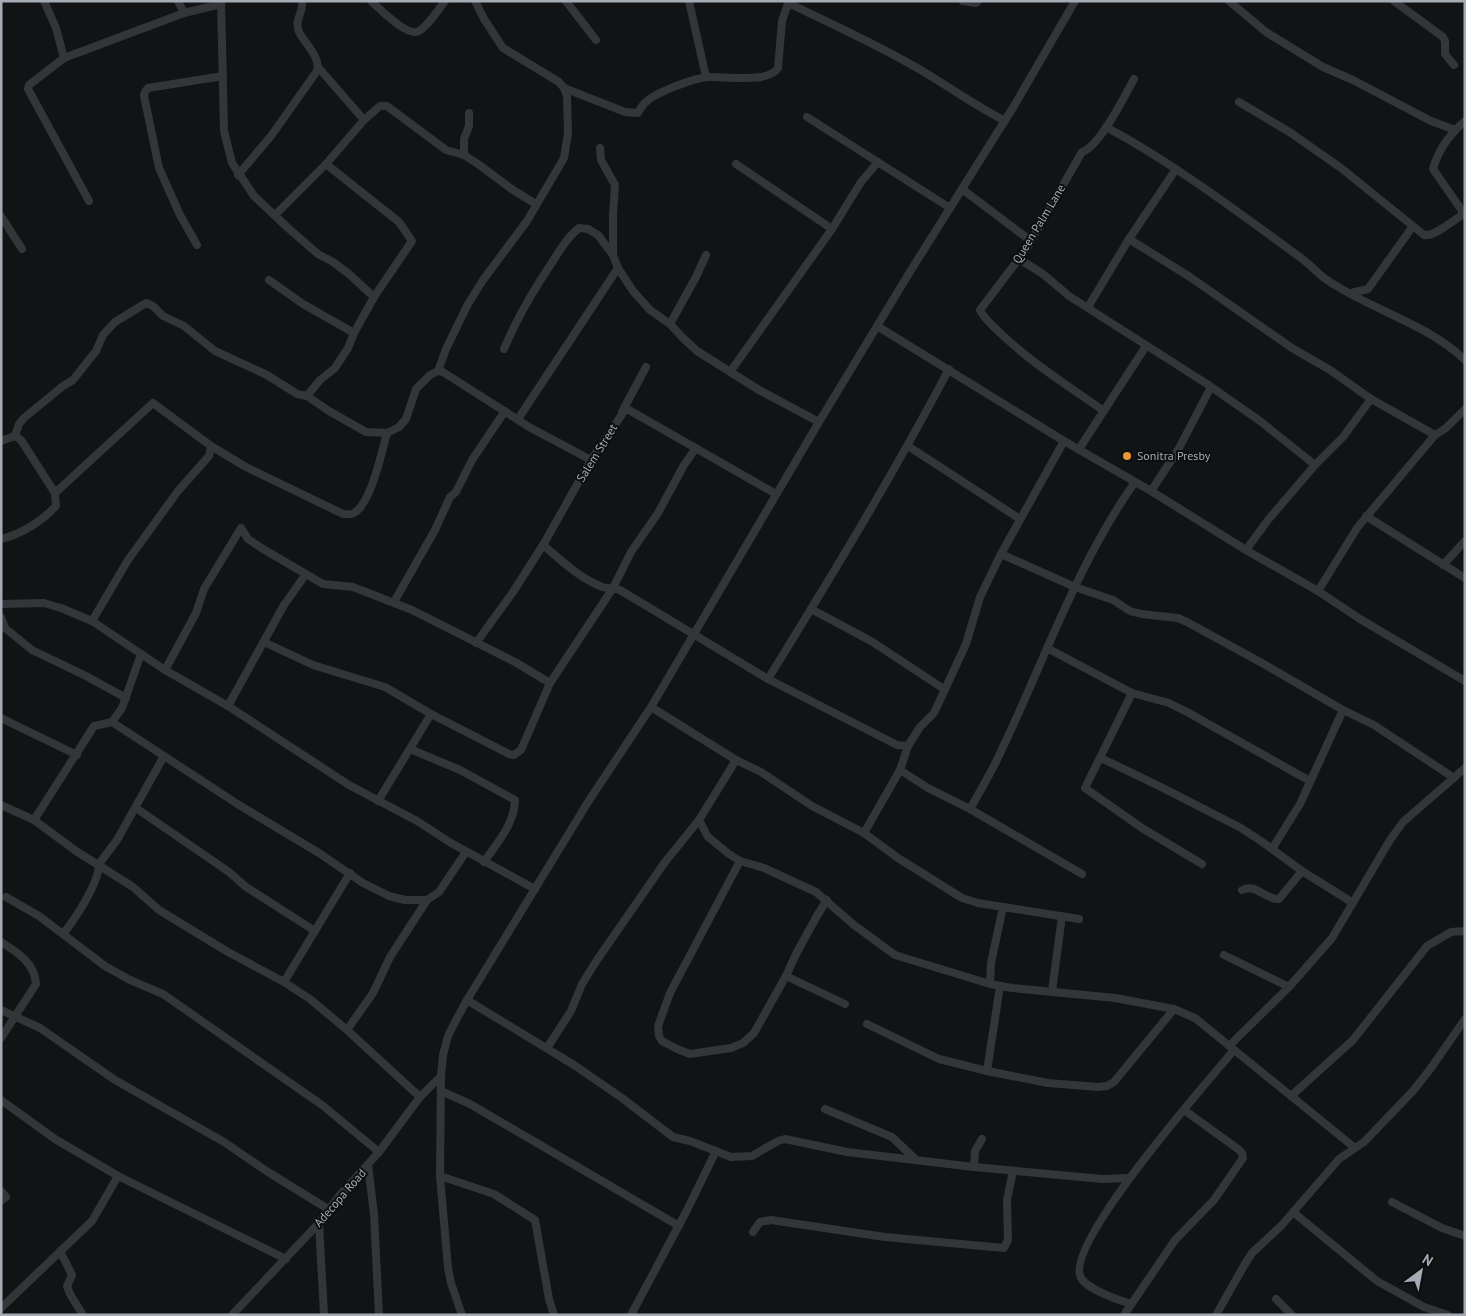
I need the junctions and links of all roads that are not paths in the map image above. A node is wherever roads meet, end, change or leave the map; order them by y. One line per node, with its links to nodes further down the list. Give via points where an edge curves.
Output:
1 (44, 1): 18 (street)
2 (178, 1): 16 (street)
3 (302, 1): 20 (street, via 296,21)
4 (371, 1): 5 (street, via 414,33 425,26)
5 (445, 1)
6 (475, 1): 24 (street, via 503,48)
7 (566, 1): 17 (street)
8 (689, 1): 22 (street)
9 (964, 1): 10 (street)
10 (978, 1)
11 (1075, 1): 29 (street)
12 (1229, 1): 32 (street, via 1266,32 1323,67)
13 (1394, 1): 19 (street, via 1443,37 1445,54)
14 (788, 2): 22 (street, via 782,21 780,61 775,73 744,78); 29 (street, via 910,63)
15 (221, 3): 16 (street); 21 (street)
16 (184, 13): 18 (street)
17 (596, 40)
18 (64, 58): 41 (street, via 32,82 28,89)
19 (1454, 65)
20 (318, 67): 28 (street); 39 (street, via 271,136)
21 (223, 76): 39 (street, via 224,131); 51 (street, via 148,88 144,96 159,168)
22 (706, 77): 24 (street, via 666,90 647,101 638,113 626,112)
23 (1134, 80): 31 (street, Queen Palm Lane)
24 (564, 88): 42 (street, via 568,133 564,158)
25 (1239, 102): 47 (street, via 1341,168)
26 (469, 113): 34 (street)
27 (808, 117): 35 (street)
28 (364, 120): 34 (street, via 380,106 387,106 446,150); 36 (street)
29 (1004, 121): 40 (street)
30 (1465, 121): 32 (street)
31 (1106, 127): 38 (street); 50 (street, Queen Palm Lane, via 1088,150 1082,152)
32 (1455, 130): 44 (street, via 1432,169)
33 (600, 148): 53 (street, via 601,160 615,186)
34 (464, 155): 42 (street)
35 (878, 162): 43 (street); 48 (street, via 860,182)
36 (326, 164): 45 (street); 60 (street, via 399,222 412,241)
37 (736, 164): 48 (street)
38 (1176, 169): 49 (street); 59 (street, via 1327,280)
39 (238, 174): 45 (street, via 254,196)
40 (962, 189): 43 (street); 50 (street)
41 (89, 201)
42 (536, 204): 71 (street, via 468,304)
43 (950, 208): 64 (street)
44 (1464, 214): 47 (street, via 1428,236)
45 (275, 215): 60 (street, via 318,254 349,274)
46 (1, 216): 52 (street)
47 (1413, 226): 58 (street)
48 (832, 229): 72 (street)
49 (1130, 239): 62 (street); 75 (street)
50 (1031, 241): 55 (street, Queen Palm Lane)
51 (197, 245)
52 (22, 249)
53 (613, 255): 56 (street); 67 (street, via 598,235 588,229 575,231 526,302)
54 (706, 255): 63 (street)
55 (1019, 259): 62 (street); 78 (street, Queen Palm Lane, via 980,310 1032,359)
56 (618, 268): 63 (street, via 650,310); 80 (street)
57 (269, 280): 65 (street)
58 (1368, 289): 59 (street); 61 (street)
59 (1351, 293): 61 (street)
60 (374, 297): 65 (street)
61 (1372, 304): 68 (street, via 1437,338)
62 (1088, 307): 66 (street)
63 (670, 324): 72 (street, via 697,351)
64 (877, 326): 70 (street); 81 (street)
65 (354, 333): 74 (street, via 334,368)
66 (1146, 346): 73 (street); 78 (street)
67 (504, 349)
68 (1465, 360)
69 (646, 367): 79 (street)
70 (949, 369): 86 (street); 88 (street)
71 (438, 371): 77 (street); 82 (street, via 416,389 406,419)
72 (730, 372): 81 (street)
73 (1211, 387): 92 (street); 94 (street, via 1178,450)
74 (307, 396): 82 (street, via 366,432); 84 (street, via 297,394 267,375 215,351 184,326 146,303 115,322 103,335 83,369 24,418)
75 (1371, 399): 83 (street); 92 (street, via 1343,438)
76 (1465, 409): 83 (street)
77 (505, 410): 80 (street); 110 (street, via 450,498)
78 (1104, 411): 90 (street)
79 (621, 414): 89 (street, Salem Street, via 629,410); 91 (street, Salem Street)
80 (518, 419): 91 (street)
81 (819, 422): 96 (street)
82 (387, 433): 87 (street, via 372,484 360,508 349,514 246,467)
83 (1435, 435): 97 (street)
84 (15, 436): 85 (street); 95 (street, via 27,448)
85 (1, 441)
86 (1064, 441): 90 (street); 98 (street)
87 (211, 446): 95 (street, via 153,403); 114 (street, via 209,456 178,491 128,560)
88 (908, 446): 98 (street); 112 (street)
89 (696, 448): 96 (street, Salem Street); 108 (street, via 631,552)
90 (1080, 449): 93 (street)
91 (591, 460): 101 (street, Salem Street)
92 (1315, 465): 102 (street)
93 (1135, 482): 94 (street); 107 (street, via 1103,532)
94 (1151, 491): 102 (street)
95 (55, 493): 99 (street, via 56,506 47,515 14,536)
96 (776, 494): 115 (street)
97 (1366, 516): 104 (street); 109 (street)
98 (1020, 519): 103 (street)
99 (1, 539)
100 (1465, 541): 104 (street)
101 (543, 544): 108 (street, via 581,575 603,587); 117 (street, Salem Street)
102 (1246, 550): 109 (street)
103 (1001, 554): 107 (street); 124 (street, via 980,597 966,644)
104 (1443, 565): 106 (street)
105 (306, 574): 110 (street, via 323,584 353,587); 116 (street); 120 (street, via 248,539 241,528 204,589 196,613)
106 (1465, 578)
107 (1074, 587): 118 (street); 129 (street, via 1114,600 1130,611 1178,618)
108 (613, 588): 115 (street); 123 (street)
109 (1318, 591): 122 (street)
110 (394, 602): 117 (street)
111 (1, 604): 114 (street, via 44,603)
112 (811, 609): 121 (street); 124 (street, via 871,641)
113 (1, 617): 126 (street, via 5,628 32,650)
114 (92, 621): 119 (street)
115 (694, 635): 121 (street); 128 (street)
116 (264, 642): 127 (street); 130 (street, via 313,665 385,688)
117 (476, 643): 123 (street)
118 (1046, 648): 125 (street); 146 (street, via 1002,750)
119 (141, 654): 120 (street); 126 (street)
120 (165, 670): 127 (street)
121 (768, 679): 133 (street, via 898,745)
122 (1465, 681)
123 (550, 683): 130 (street, via 521,750 514,755)
124 (944, 690): 133 (street, via 934,713)
125 (1132, 693): 137 (street); 142 (street, via 1188,712)
126 (126, 698): 132 (street)
127 (228, 706): 143 (street)
128 (651, 707): 138 (street); 159 (street)
129 (1343, 710): 141 (street, via 1374,725); 142 (street)
130 (431, 714): 134 (street)
131 (1, 718): 135 (street)
132 (112, 722): 135 (street, via 94,726); 136 (street)
133 (908, 746): 140 (street)
134 (410, 749): 143 (street); 153 (street, via 460,770 515,800 515,811 509,824)
135 (77, 755): 147 (street)
136 (164, 756): 145 (street); 157 (street)
137 (1101, 758): 150 (street, via 1202,807); 155 (street, via 1085,788)
138 (736, 760): 148 (street); 149 (street)
139 (1465, 768): 141 (street)
140 (900, 770): 146 (street); 149 (street)
141 (1454, 778): 164 (street, via 1403,822)
142 (1310, 781): 150 (street)
143 (378, 801): 151 (street)
144 (1, 805): 147 (street)
145 (136, 808): 154 (street); 168 (street, via 246,887)
146 (970, 809): 158 (street)
147 (34, 820): 154 (street)
148 (699, 820): 152 (street, via 708,837); 188 (street, via 665,862 597,960 582,984 572,1011)
149 (864, 833): 165 (street, via 962,898)
150 (1272, 849): 156 (street)
151 (466, 852): 153 (street); 162 (street, via 440,892)
152 (740, 861): 163 (street, via 800,884); 173 (street, via 670,993 658,1026 658,1036 690,1054 743,1043 754,1033)
153 (484, 862): 159 (street)
154 (98, 864): 170 (street, via 99,870 84,904); 174 (street, via 133,887 159,910)
155 (1202, 864)
156 (1302, 871): 160 (street, via 1279,899 1253,888); 164 (street)
157 (350, 873): 162 (street, via 389,896); 168 (street)
158 (1082, 874)
159 (534, 890): 179 (street)
160 (1242, 890)
161 (6, 897): 170 (street)
162 (427, 900): 186 (street)
163 (827, 900): 173 (street); 175 (street, via 895,955)
164 (1353, 903): 177 (street, via 1332,938)
165 (1003, 907): 166 (street); 175 (street, via 991,963)
166 (1062, 916): 167 (street); 178 (street)
167 (1079, 919)
168 (315, 931): 174 (street)
169 (1465, 931): 193 (street, via 1451,932 1427,946 1353,1040)
170 (63, 934): 201 (street, via 105,966 163,994 322,1105)
171 (1, 942): 183 (street, via 25,960 35,977 36,984)
172 (1224, 956): 177 (street)
173 (786, 976): 180 (street)
174 (284, 982): 186 (street)
175 (990, 984): 176 (street)
176 (1000, 986): 178 (street); 190 (street)
177 (1289, 987): 189 (street)
178 (1052, 991): 181 (street)
179 (467, 1000): 188 (street); 191 (street, via 448,1036)
180 (844, 1004)
181 (1174, 1009): 189 (street, via 1195,1018); 190 (street, via 1108,1086 1048,1083)
182 (1, 1010): 183 (street)
183 (15, 1018): 187 (street); 212 (street, via 40,1028 115,1080 224,1142)
184 (1465, 1019): 199 (street, via 1413,1091)
185 (867, 1024): 190 (street, via 939,1059)
186 (347, 1030): 194 (street)
187 (1, 1038)
188 (547, 1048): 200 (street, via 673,1137)
189 (1231, 1048): 193 (street); 197 (street)
190 (987, 1071)
191 (441, 1076): 192 (street); 194 (street, Adecopa Road)
192 (442, 1091): 207 (street); 215 (street, via 479,1109)
193 (1291, 1096): 199 (street)
194 (420, 1097): 201 (street, Adecopa Road)
195 (1, 1100): 206 (street, via 55,1139)
196 (825, 1110): 202 (street, via 892,1138)
197 (1184, 1110): 208 (street); 221 (street, via 1238,1149 1243,1158 1214,1200 1175,1240)
198 (982, 1139): 204 (street, via 976,1151)
199 (1355, 1148): 213 (street, via 1339,1160)
200 (716, 1151): 202 (street, via 731,1157 752,1156 785,1139 847,1152); 215 (street)
201 (379, 1152): 203 (street, Adecopa Road)
202 (915, 1159): 204 (street)
203 (368, 1165): 212 (street, Adecopa Road); 226 (street)
204 (974, 1168): 205 (street)
205 (1013, 1171): 208 (street); 216 (street, via 1008,1200 1008,1240 1004,1248 885,1237 771,1220 760,1222)
206 (118, 1176): 218 (street, via 92,1221); 219 (street)
207 (440, 1176): 227 (street, via 448,1268); 228 (street, via 494,1194 535,1220)
208 (1128, 1178): 221 (street, via 1092,1235 1078,1270 1081,1279 1101,1292)
209 (1, 1191): 210 (street, via 6,1197)
210 (1, 1201)
211 (1392, 1202): 217 (street)
212 (328, 1209): 214 (street, Adecopa Road)
213 (1293, 1212): 231 (street, via 1252,1253); 233 (street, via 1377,1281 1424,1307)
214 (318, 1223): 219 (street, Adecopa Road); 225 (street)
215 (679, 1226): 229 (street)
216 (753, 1232)
217 (1465, 1236)
218 (60, 1251): 222 (street); 223 (street, via 72,1275 67,1286)
219 (286, 1259): 224 (street, Adecopa Road)
220 (1276, 1299): 232 (street)
221 (1131, 1304): 230 (street)
222 (1, 1308)
223 (83, 1315)
224 (232, 1315)
225 (324, 1315)
226 (379, 1315)
227 (462, 1315)
228 (554, 1315)
229 (631, 1315)
230 (1124, 1315)
231 (1216, 1315)
232 (1292, 1315)
233 (1448, 1315)

